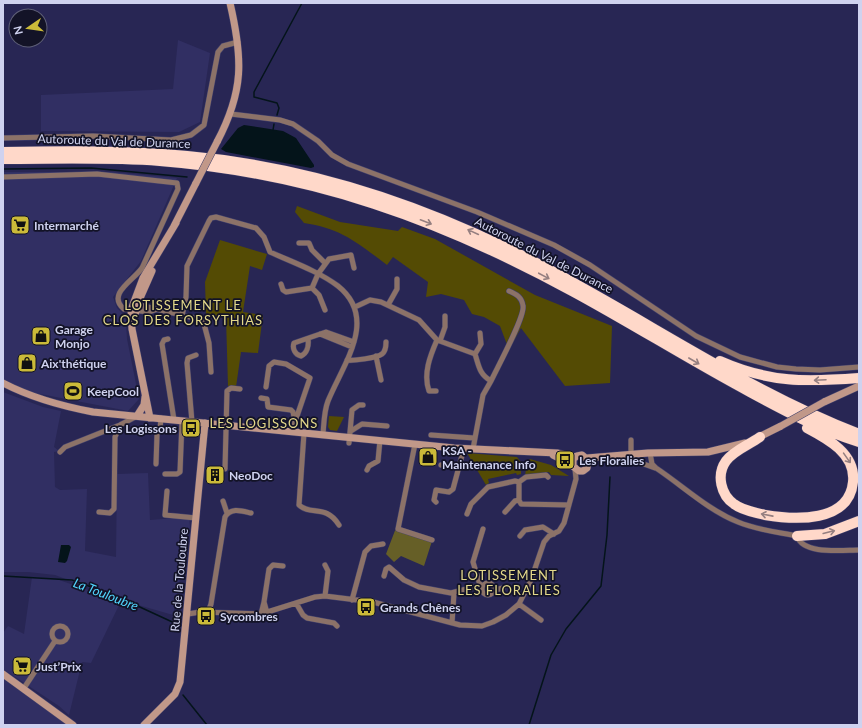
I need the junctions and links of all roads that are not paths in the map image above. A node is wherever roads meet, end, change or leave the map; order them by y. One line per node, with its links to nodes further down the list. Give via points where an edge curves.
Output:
1 (230, 3): 2 (main road)
2 (238, 42): 3 (main road, via 240,73); 4 (street, via 223,46 218,52 204,125 186,137 171,140 93,136)
3 (231, 114): 8 (main road, bridge); 34 (street, via 293,124 318,141 332,155 348,164 477,212 554,245 590,265 696,336 740,356 777,367 796,369)
4 (3, 138)
5 (3, 152): 11 (highway, Autoroute du Val de Durance, one-way to 5, via 425,212 341,185 249,164 188,156 116,152)
6 (3, 159): 40 (highway, Autoroute du Val de Durance, one-way to 40, via 107,159 187,164 254,173 353,196 440,227 503,255 574,292)
7 (3, 177): 20 (street, via 97,174 177,183 178,189 142,268 120,291 118,298 121,306)
8 (176, 222): 20 (main road); 20 (main road, via 143,278)
9 (299, 243): 10 (street, via 309,243 312,250)
10 (325, 263): 12 (street, via 351,255); 13 (street)
11 (546, 267): 36 (highway, one-way to 11, via 788,380 760,376 737,368); 62 (highway, Autoroute du Val de Durance, via 776,398 816,418)
12 (354, 268)
13 (318, 274): 16 (street); 19 (street, via 337,285); 22 (street, via 270,252 256,228 216,217 211,218 186,266 186,297)
14 (397, 279): 18 (street, via 397,289)
15 (281, 284): 16 (street, via 286,292)
16 (312, 288): 21 (street, via 319,295)
17 (509, 291): 38 (street, via 522,300 523,313)
18 (388, 305): 19 (street, via 370,300); 27 (street, via 419,320)
19 (355, 306): 29 (street, via 357,329)
20 (134, 307): 22 (street, via 149,312 155,310); 45 (main road, via 132,329)
21 (325, 310)
22 (182, 316): 35 (street, via 200,319 205,323)
23 (445, 316): 27 (street, via 445,328)
24 (480, 333): 30 (street, via 481,344)
25 (168, 339): 51 (street, via 162,344)
26 (308, 339): 29 (street, via 320,334)
27 (438, 340): 30 (street); 44 (street, via 429,360 427,382 429,391)
28 (386, 342): 32 (street, via 384,353)
29 (353, 344): 33 (street)
30 (475, 354): 38 (street, via 479,371)
31 (196, 355): 53 (street, via 188,358 187,364)
32 (376, 356): 33 (street); 37 (street)
33 (347, 360): 61 (street, via 328,403)
34 (859, 367)
35 (211, 372)
36 (859, 378)
37 (381, 380)
38 (491, 381): 66 (street, via 483,395)
39 (3, 385): 48 (main road, via 72,408)
40 (736, 385): 65 (highway, one-way to 65, via 758,401 838,447 852,466 854,477 850,494 835,510 811,518 773,516 738,507 725,494 721,470 730,456); 69 (highway, Autoroute du Val de Durance, via 809,422)
41 (859, 386): 65 (main road, bridge)
42 (266, 387): 54 (street, via 269,366 274,362 286,364 310,378)
43 (240, 389): 57 (street, via 231,388 227,391)
44 (436, 390)
45 (145, 393): 48 (main road, via 144,405); 49 (main road)
46 (261, 398): 54 (street, via 267,399 268,407 291,410)
47 (362, 405): 64 (street, via 352,410)
48 (137, 416): 49 (main road); 56 (street)
49 (150, 418): 50 (main road)
50 (161, 418): 51 (main road); 80 (street, via 157,435)
51 (174, 420): 52 (main road)
52 (182, 421): 53 (main road); 88 (street, via 180,472)
53 (192, 422): 55 (main road)
54 (294, 422): 59 (street)
55 (205, 423): 57 (main road); 102 (main road, Rue de la Touloubre)
56 (120, 425): 73 (street, via 65,447); 97 (street, via 116,437 114,510 110,513)
57 (226, 425): 59 (main road); 85 (street)
58 (387, 426): 64 (street, via 362,424)
59 (292, 431): 60 (main road)
60 (304, 433): 61 (main road); 104 (street, via 299,504 302,507 327,512)
61 (323, 434): 64 (main road)
62 (859, 434)
63 (430, 435): 66 (street)
64 (350, 437): 67 (main road)
65 (760, 437): 75 (main road, via 708,452)
66 (474, 438): 72 (street)
67 (380, 440): 70 (main road); 86 (street, via 378,461)
68 (631, 440): 76 (street)
69 (859, 442)
70 (415, 444): 71 (main road); 109 (street, via 398,529)
71 (464, 448): 72 (main road); 82 (street)
72 (473, 449): 74 (main road)
73 (60, 452)
74 (549, 453): 77 (main road); 83 (main road)
75 (649, 453): 76 (main road); 84 (street)
76 (631, 454): 78 (main road)
77 (575, 457): 79 (main road, via 580,455); 83 (main road)
78 (600, 457): 79 (main road); 84 (street, via 626,459)
79 (588, 460): 87 (main road, via 587,468)
80 (156, 464)
81 (441, 465): 82 (street)
82 (459, 467): 95 (street, via 453,489 449,492 436,490)
83 (574, 467): 87 (main road); 90 (street)
84 (656, 468): 108 (street, via 710,508 738,522)
85 (225, 469)
86 (367, 470)
87 (583, 471): 90 (street)
88 (165, 474)
89 (548, 477): 91 (street, via 526,477)
90 (576, 479): 96 (street)
91 (519, 482): 93 (street); 101 (street, via 488,487 471,504)
92 (167, 492): 102 (street, via 165,515)
93 (519, 500): 96 (street, via 524,505); 98 (street)
94 (223, 501): 99 (street)
95 (436, 502)
96 (569, 505): 106 (street, via 564,523)
97 (99, 512)
98 (505, 512)
99 (227, 513): 100 (street); 123 (street)
100 (251, 513)
101 (467, 514)
102 (196, 518): 125 (main road, Rue de la Touloubre)
103 (859, 521): 108 (highway, one-way to 103, via 825,534)
104 (339, 525)
105 (483, 529): 115 (street, via 473,565)
106 (554, 534): 107 (street, via 543,527 525,530); 124 (street, via 544,542 531,580)
107 (520, 536)
108 (797, 536): 111 (street, via 799,541 810,548)
109 (432, 540)
110 (383, 544): 120 (street, via 370,546 364,552)
111 (859, 550)
112 (325, 565): 119 (street, via 328,571)
113 (283, 566): 121 (street, via 273,565 269,568)
114 (384, 576): 118 (street, via 389,567 404,580 418,587)
115 (481, 586): 117 (street, via 490,583); 117 (street, via 482,592 487,595); 118 (street)
116 (503, 588): 117 (street)
117 (494, 590)
118 (454, 593): 131 (street)
119 (325, 596): 120 (street); 122 (street)
120 (352, 600): 131 (street, via 373,602)
121 (264, 602): 128 (street); 129 (street)
122 (296, 603): 128 (street); 132 (street, via 303,616 334,622)
123 (212, 604): 126 (street); 127 (street)
124 (519, 604): 130 (street); 131 (street, via 506,615 487,625)
125 (188, 611): 126 (street); 137 (main road, Rue de la Touloubre, via 178,689)
126 (208, 612): 127 (street)
127 (215, 612): 129 (street)
128 (267, 613): 129 (street)
129 (261, 614)
130 (541, 620)
131 (452, 623)
132 (337, 626)
133 (55, 641): 135 (street)
134 (3, 674): 135 (main road)
135 (24, 688): 136 (main road)
136 (73, 725)
137 (144, 725)

